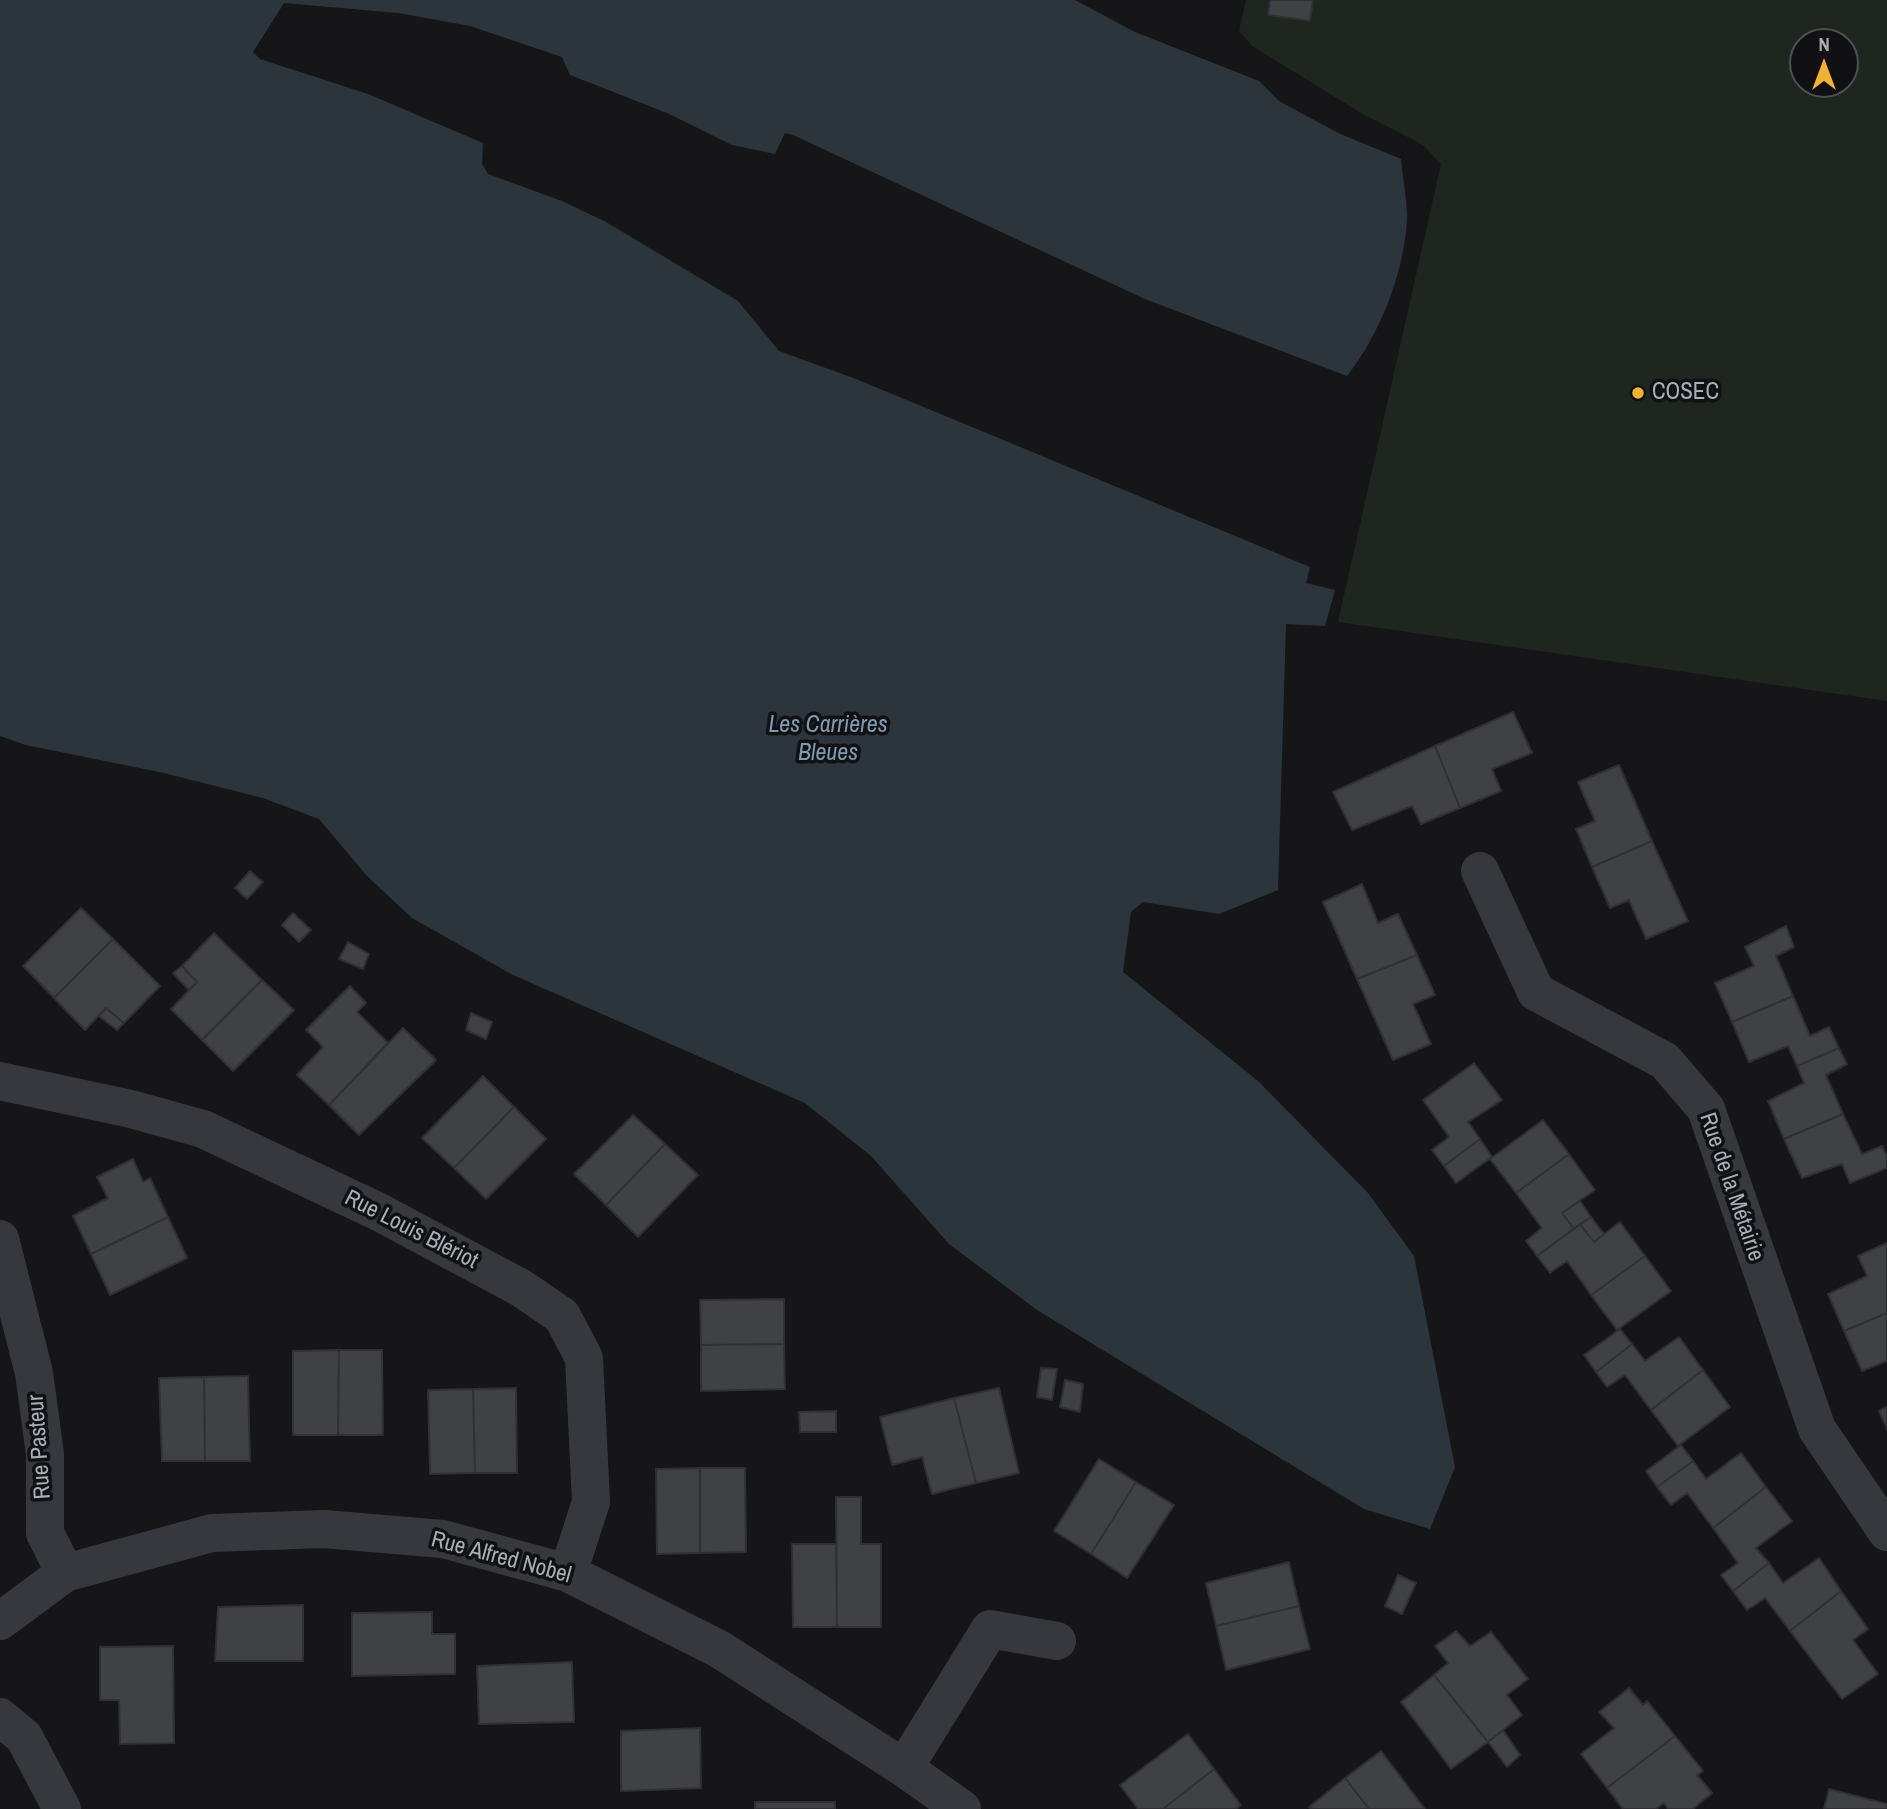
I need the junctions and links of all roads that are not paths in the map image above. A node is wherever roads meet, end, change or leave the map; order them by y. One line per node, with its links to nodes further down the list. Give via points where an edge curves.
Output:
1 (1479, 872): 4 (street, Rue de la Métairie, via 1536,992 1665,1061 1706,1109 1816,1429)
2 (0, 1081): 6 (street, Rue Louis Blériot, via 203,1129 379,1212 521,1288 562,1316 584,1358 591,1502)
3 (0, 1239): 5 (street, Rue Pasteur, via 34,1373 45,1454 45,1533)
4 (1887, 1532)
5 (65, 1573): 6 (street, Rue Alfred Nobel, via 212,1533 324,1530 443,1539); 7 (street)
6 (568, 1573): 10 (street, Rue Alfred Nobel, via 719,1649)
7 (0, 1621)
8 (1057, 1641): 10 (street, via 990,1629)
9 (0, 1717): 11 (street, via 24,1737)
10 (904, 1768): 12 (street, Rue Alfred Nobel)
11 (62, 1809)
12 (962, 1809)

